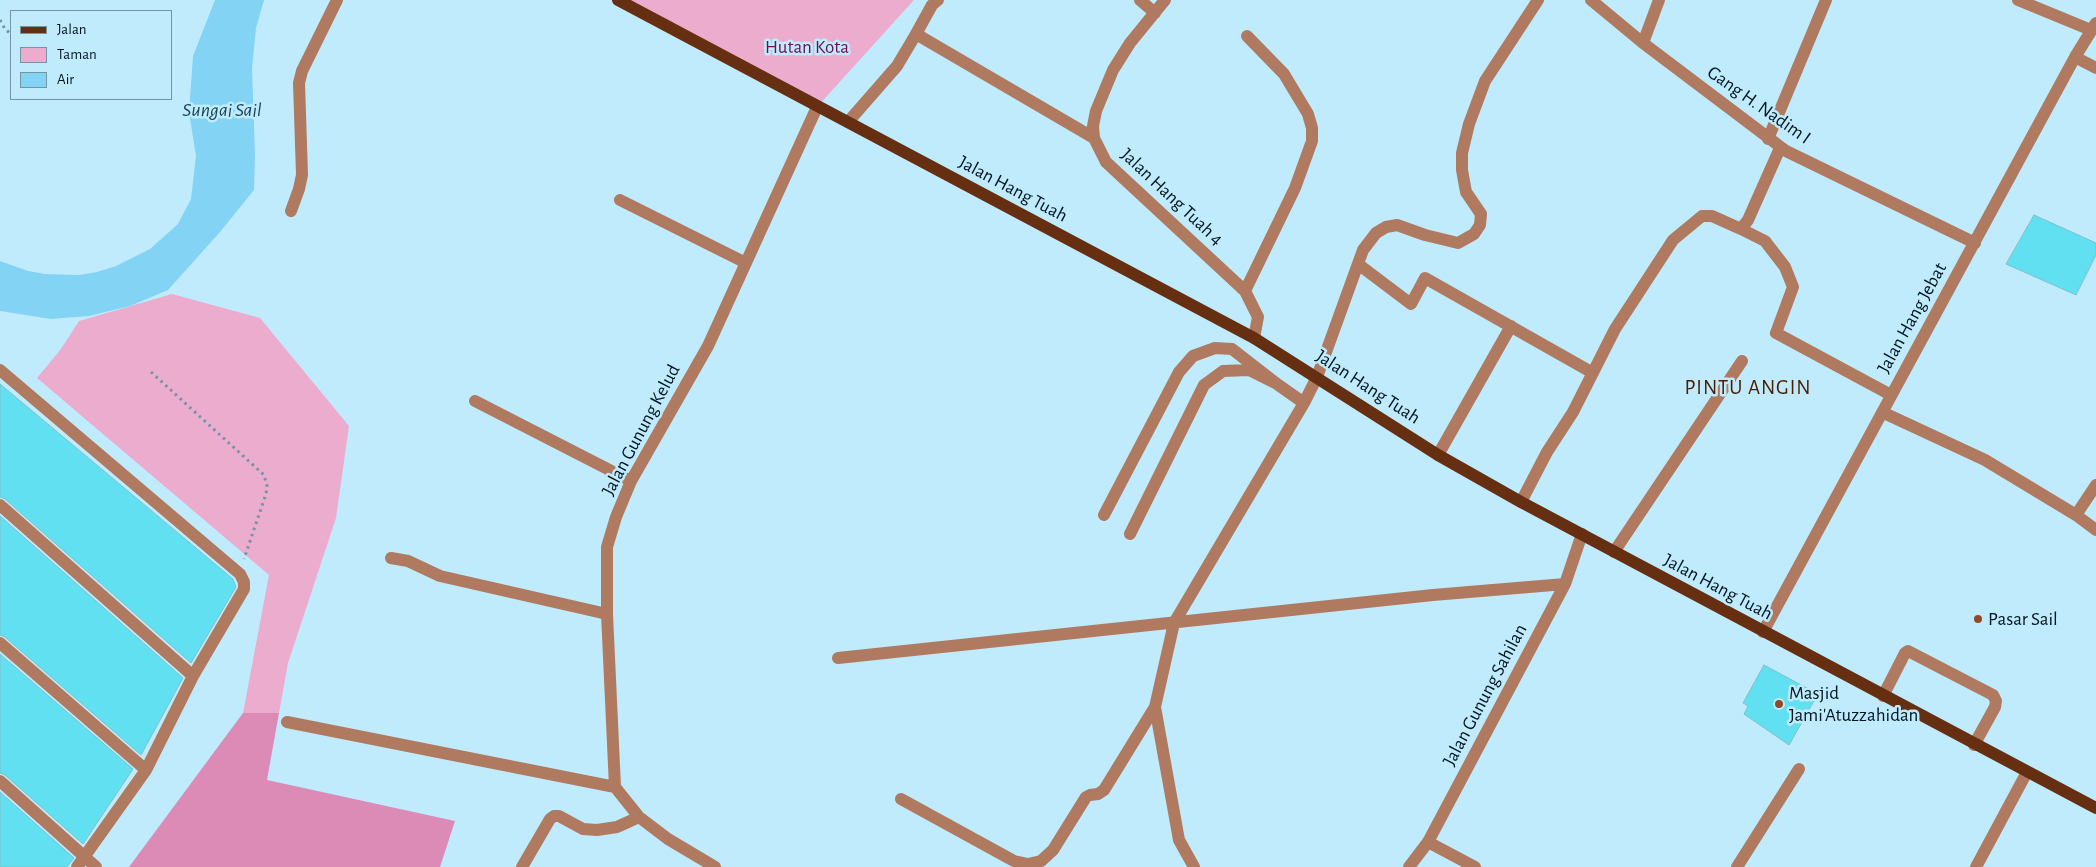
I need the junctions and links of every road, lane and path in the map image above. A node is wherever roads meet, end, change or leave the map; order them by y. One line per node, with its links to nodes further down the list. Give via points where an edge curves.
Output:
1 (337, 0): 26 (street, via 306,63 300,83 302,175 300,189)
2 (618, 0): 20 (main road, Jalan Hang Tuah)
3 (938, 0): 15 (street)
4 (1140, 0): 11 (street)
5 (1165, 0): 11 (street)
6 (1538, 0): 30 (street, via 1485,81 1469,124 1462,153 1462,170 1466,192 1481,214 1480,225 1474,234 1458,243 1396,225 1386,227 1376,233 1363,250)
7 (1591, 0): 17 (street, Gang H. Nadim I)
8 (1659, 0): 17 (street)
9 (1826, 0): 23 (street)
10 (2018, 0): 13 (street)
11 (1155, 13): 22 (street, via 1113,70 1096,111)
12 (0, 20): 14 (path)
13 (2094, 26): 18 (street, Jalan Hang Jebat)
14 (10, 33)
15 (916, 34): 21 (street, via 897,66); 22 (street)
16 (1247, 36): 31 (street, via 1284,74 1294,90 1308,114 1312,141 1295,188)
17 (1643, 43): 23 (street, Gang H. Nadim I)
18 (2075, 57): 19 (street); 28 (street, Jalan Hang Jebat)
19 (2096, 68)
20 (817, 107): 21 (main road, Jalan Hang Tuah); 29 (street, Jalan Gunung Kelud)
21 (848, 122): 33 (main road, Jalan Hang Tuah)
22 (1094, 138): 31 (street, Jalan Hang Tuah 4, via 1106,162)
23 (1768, 139): 24 (street, Gang H. Nadim I)
24 (1780, 148): 27 (street); 28 (street, Gang H. Nadim I)
25 (620, 200): 29 (street)
26 (290, 211)
27 (1741, 229): 37 (street, via 1712,216 1702,216 1673,240 1615,329); 40 (street, via 1765,241 1785,267 1793,287 1776,333)
28 (1975, 243): 40 (street, Jalan Hang Jebat)
29 (746, 263): 45 (street, Jalan Gunung Kelud, via 708,346)
30 (1358, 264): 32 (street, via 1411,304 1425,278); 38 (street)
31 (1245, 291): 33 (street, Jalan Hang Tuah 4, via 1258,317)
32 (1511, 326): 37 (street); 44 (street)
33 (1254, 338): 38 (main road, Jalan Hang Tuah)
34 (1742, 361): 54 (street)
35 (0, 370): 56 (street)
36 (151, 372): 56 (path, via 264,475 268,486)
37 (1593, 373): 47 (street)
38 (1317, 376): 42 (street); 44 (main road, Jalan Hang Tuah)
39 (1278, 384): 42 (street); 49 (street, via 1232,350 1214,348 1193,356 1179,372); 52 (street, via 1249,370 1224,371 1204,385)
40 (1891, 395): 43 (street, Jalan Hang Jebat)
41 (475, 401): 45 (street)
42 (1304, 403): 59 (street)
43 (1884, 413): 50 (street, via 1985,460); 60 (street, Jalan Hang Jebat)
44 (1438, 455): 47 (main road, Jalan Hang Tuah)
45 (630, 481): 58 (street, Jalan Gunung Kelud, via 607,546)
46 (2096, 485): 50 (street)
47 (1521, 502): 53 (main road, Jalan Hang Tuah)
48 (0, 505): 63 (street)
49 (1104, 515)
50 (2076, 515): 51 (street)
51 (2096, 530)
52 (1130, 534)
53 (1582, 534): 54 (main road, Jalan Hang Tuah); 57 (street, Jalan Gunung Sahilan)
54 (1614, 552): 60 (main road, Jalan Hang Tuah)
55 (391, 558): 58 (street, via 408,561 440,576)
56 (240, 574): 63 (street, via 244,589)
57 (1565, 584): 59 (street); 76 (street, Jalan Gunung Sahilan)
58 (607, 614): 72 (street, Jalan Gunung Kelud)
59 (1174, 623): 62 (street); 65 (street)
60 (1763, 632): 64 (main road, Jalan Hang Tuah)
61 (0, 643): 69 (street)
62 (838, 658)
63 (194, 676): 69 (street)
64 (1883, 696): 67 (main road, Jalan Hang Tuah); 67 (street, via 1908,651 1993,695 1995,707)
65 (1155, 707): 73 (street, via 1104,790 1086,797 1053,850 1042,861 1028,864 1014,861); 81 (street, via 1180,840)
66 (287, 722): 72 (street)
67 (1974, 745): 70 (main road, Jalan Hang Tuah)
68 (1799, 768): 84 (street)
69 (146, 770): 77 (street)
70 (2026, 772): 74 (main road, Jalan Hang Tuah); 85 (street)
71 (0, 781): 77 (street)
72 (615, 787): 75 (street)
73 (901, 799)
74 (2096, 808)
75 (639, 817): 79 (street, via 617,827 597,830 584,829 554,816); 80 (street)
76 (1428, 842): 82 (street, Jalan Gunung Sahilan); 83 (street)
77 (81, 862): 78 (street)
78 (96, 867)
79 (522, 867)
80 (715, 867)
81 (1194, 867)
82 (1409, 867)
83 (1475, 867)
84 (1737, 867)
85 (1976, 867)

